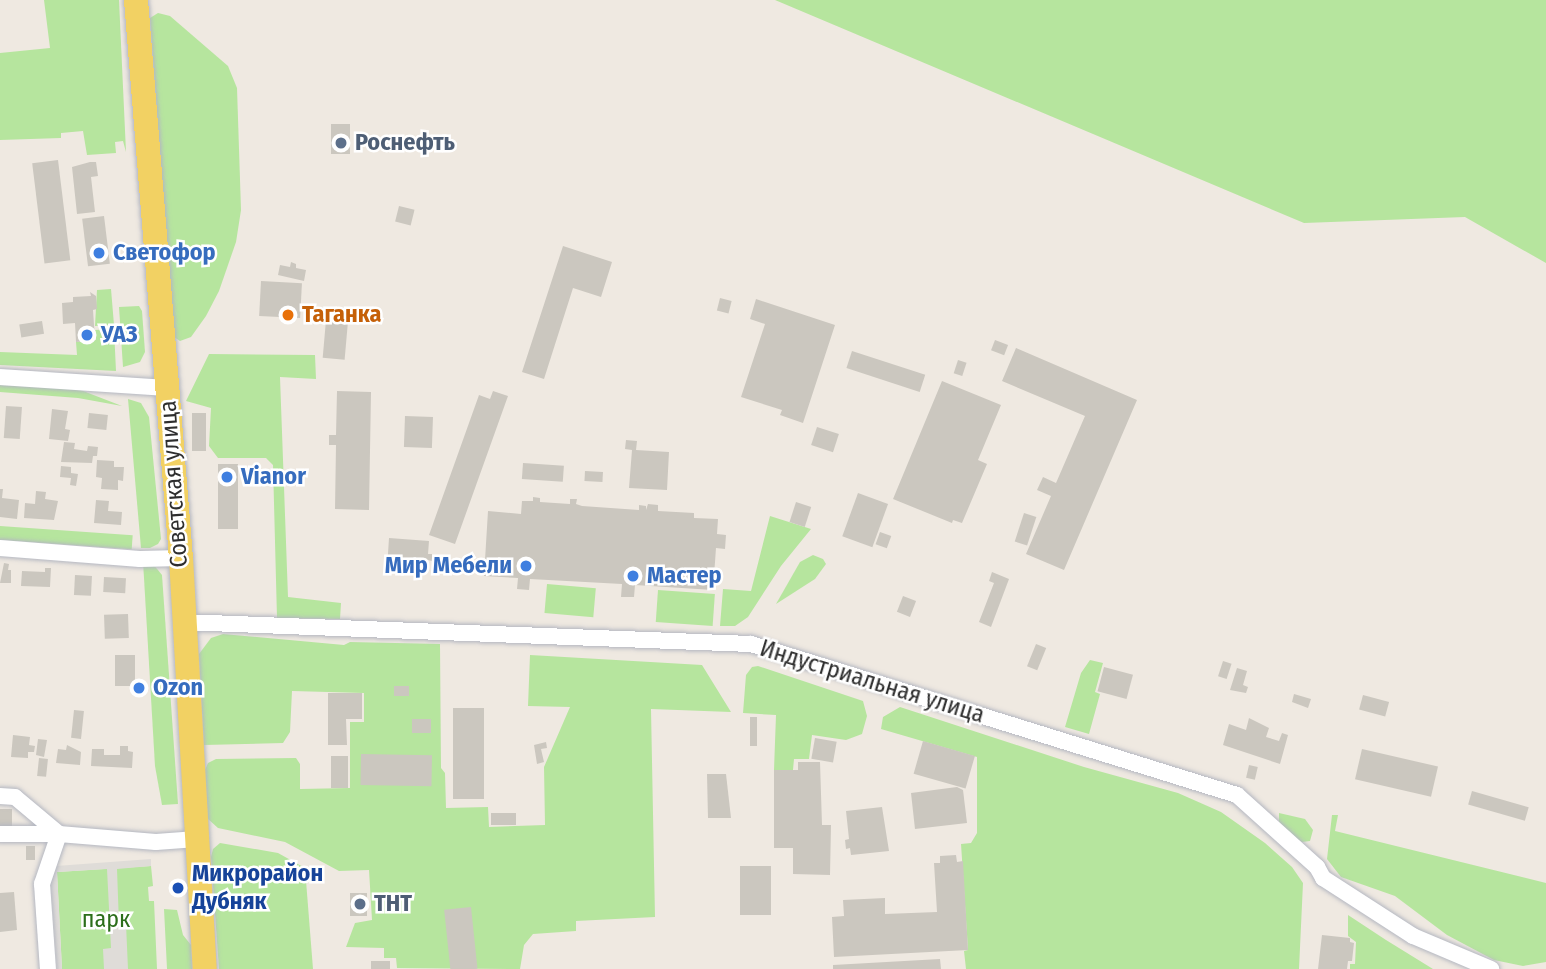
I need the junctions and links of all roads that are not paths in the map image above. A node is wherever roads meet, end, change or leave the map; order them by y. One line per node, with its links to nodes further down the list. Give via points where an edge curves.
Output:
1 (136, 0): 3 (main road, Советская улица)
2 (0, 377): 3 (street)
3 (167, 388): 5 (main road, Советская улица)
4 (0, 548): 5 (street)
5 (181, 558): 6 (main road, Советская улица)
6 (183, 622): 10 (main road, Советская улица); 13 (street, Индустриальная улица, via 751,644 1237,795 1317,867 1323,878 1413,936)
7 (0, 796): 9 (street, via 15,797)
8 (0, 834): 9 (street)
9 (60, 834): 10 (street, via 156,842); 11 (street, via 42,884)
10 (197, 839): 12 (main road, Советская улица)
11 (48, 969)
12 (205, 969)
13 (1492, 969)

